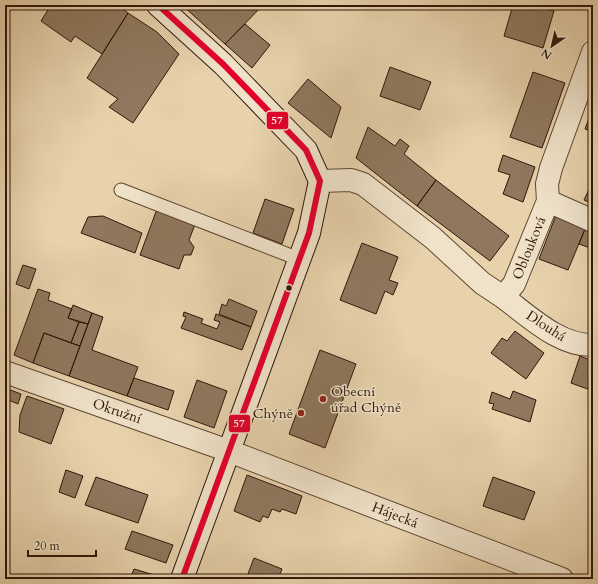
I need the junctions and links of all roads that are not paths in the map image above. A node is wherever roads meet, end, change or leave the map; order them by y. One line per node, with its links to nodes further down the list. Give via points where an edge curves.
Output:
1 (158, 5): 3 (street, via 223,64 306,150)
2 (593, 52): 5 (street, Oblouková, via 551,168 547,184)
3 (320, 181): 7 (street, via 309,232); 8 (street, Oblouková, via 351,180 363,184 433,238 482,283)
4 (121, 190): 7 (lane)
5 (548, 201): 6 (street); 8 (street, Oblouková, via 514,284)
6 (593, 222)
7 (299, 259): 11 (street)
8 (503, 297): 9 (street, Dlouhá, via 550,332 584,346)
9 (593, 345)
10 (5, 372): 11 (street, Okružní)
11 (229, 451): 12 (street, Hájecká); 13 (street)
12 (514, 571): 14 (street, Hájecká)
13 (182, 579)
14 (562, 579)

